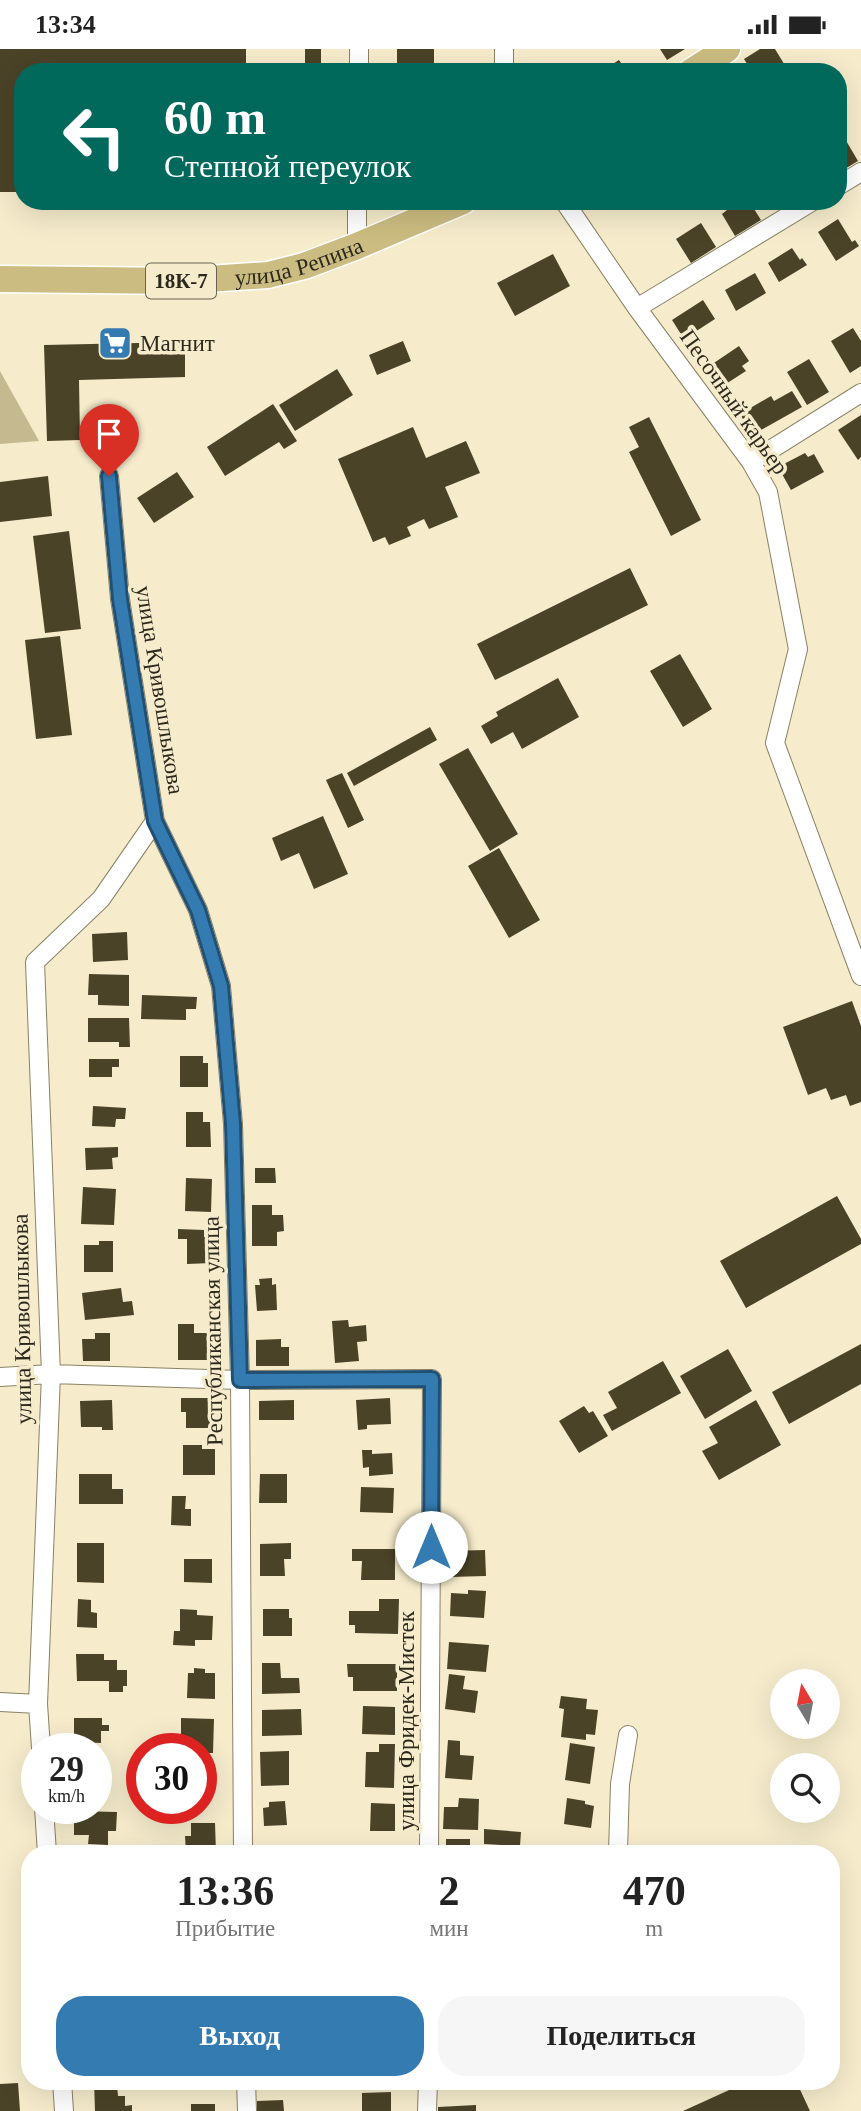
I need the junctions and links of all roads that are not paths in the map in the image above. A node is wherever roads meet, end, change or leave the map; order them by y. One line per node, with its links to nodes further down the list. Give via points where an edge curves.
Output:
1 (727, 49): 2 (main road)
2 (705, 63)
3 (357, 210): 7 (street)
4 (442, 210): 7 (main road, улица Репина / 18К-7)
5 (570, 210): 9 (street, Песочный карьер)
6 (798, 210): 9 (street)
7 (357, 246): 8 (main road, улица Репина / 18К-7, via 304,266 231,279)
8 (0, 279)
9 (637, 308): 11 (street, Песочный карьер)
10 (861, 393): 11 (street)
11 (751, 462): 14 (street, Песочный карьер, via 768,492 799,649 775,743)
12 (109, 476): 13 (street, улица Кривошлыкова, via 120,599)
13 (155, 821): 15 (street, улица Кривошлыкова, via 101,899 35,962); 17 (street, Республиканская улица, via 198,910 221,986 233,1124)
14 (861, 976)
15 (51, 1374): 16 (street); 17 (street); 19 (street, улица Кривошлыкова)
16 (0, 1377)
17 (240, 1380): 24 (street, Республиканская улица); 25 (street, улица Фридек-Мистек, via 432,1379)
18 (0, 1702): 19 (street)
19 (38, 1704): 20 (street, улица Кривошлыкова)
20 (40, 1733)
21 (628, 1735): 26 (street, via 620,1784)
22 (45, 1824): 23 (street)
23 (46, 1845)
24 (243, 1845)
25 (429, 1845)
26 (618, 1845)
27 (63, 2090): 30 (street)
28 (246, 2090): 31 (street)
29 (428, 2090): 32 (street)
30 (64, 2111)
31 (247, 2111)
32 (427, 2111)

